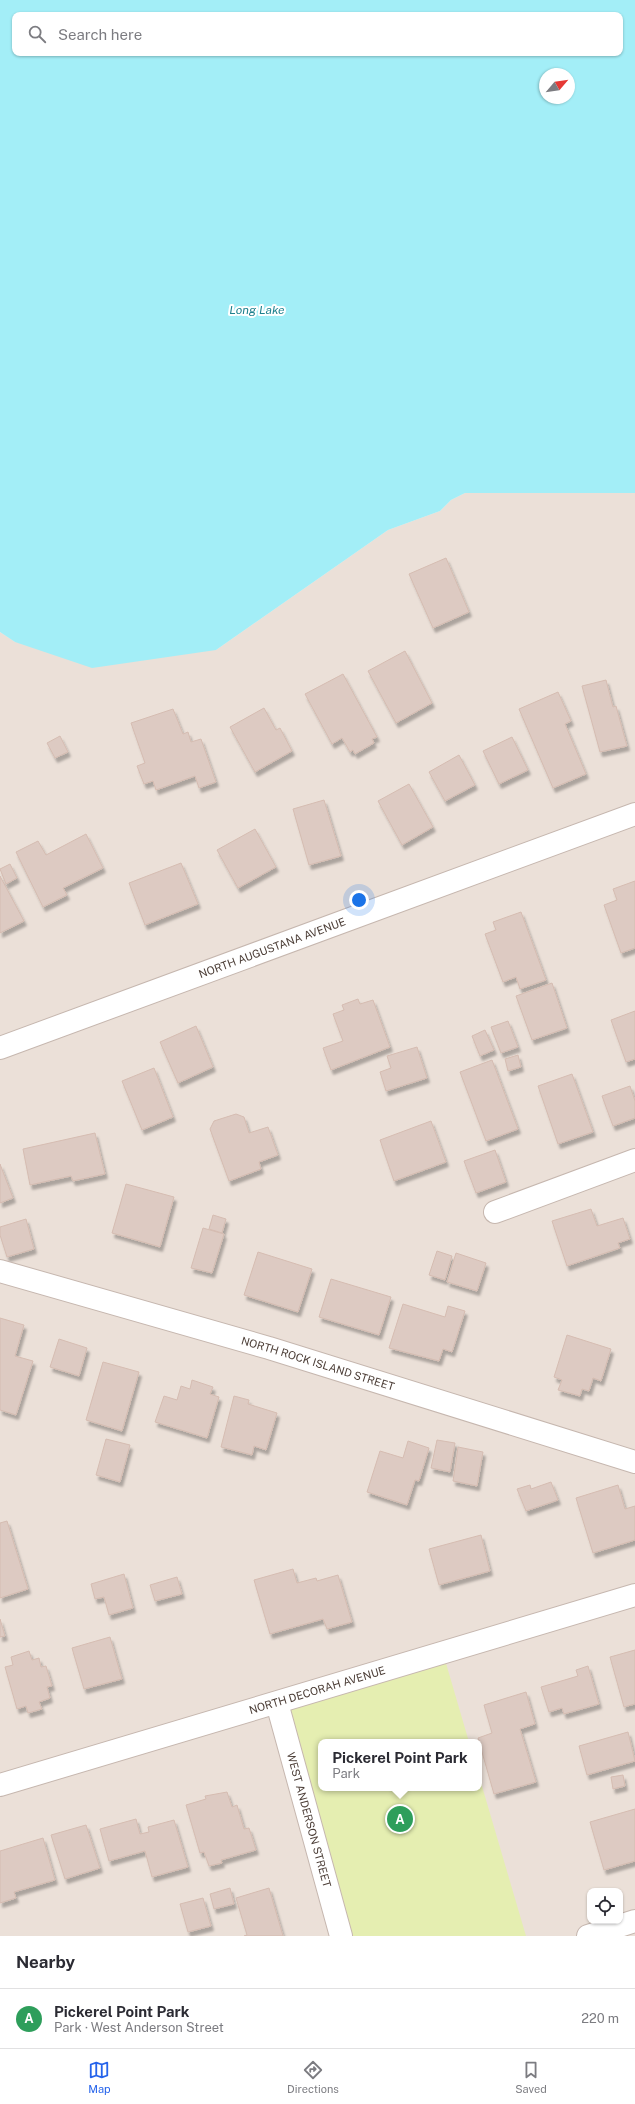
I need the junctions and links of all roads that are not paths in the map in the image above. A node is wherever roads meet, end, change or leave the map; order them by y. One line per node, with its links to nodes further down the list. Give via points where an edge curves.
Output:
1 (635, 814): 2 (street, NORTH AUGUSTANA AVENUE)
2 (0, 1048)
3 (635, 1160): 4 (street)
4 (495, 1212)
5 (0, 1270): 6 (street, NORTH ROCK ISLAND STREET, via 269,1348)
6 (635, 1462)
7 (635, 1595): 8 (street, NORTH DECORAH AVENUE)
8 (277, 1702): 9 (street, NORTH DECORAH AVENUE); 11 (street, WEST ANDERSON STREET)
9 (0, 1785)
10 (635, 1921): 12 (street)
11 (341, 1936)
12 (588, 1936)

